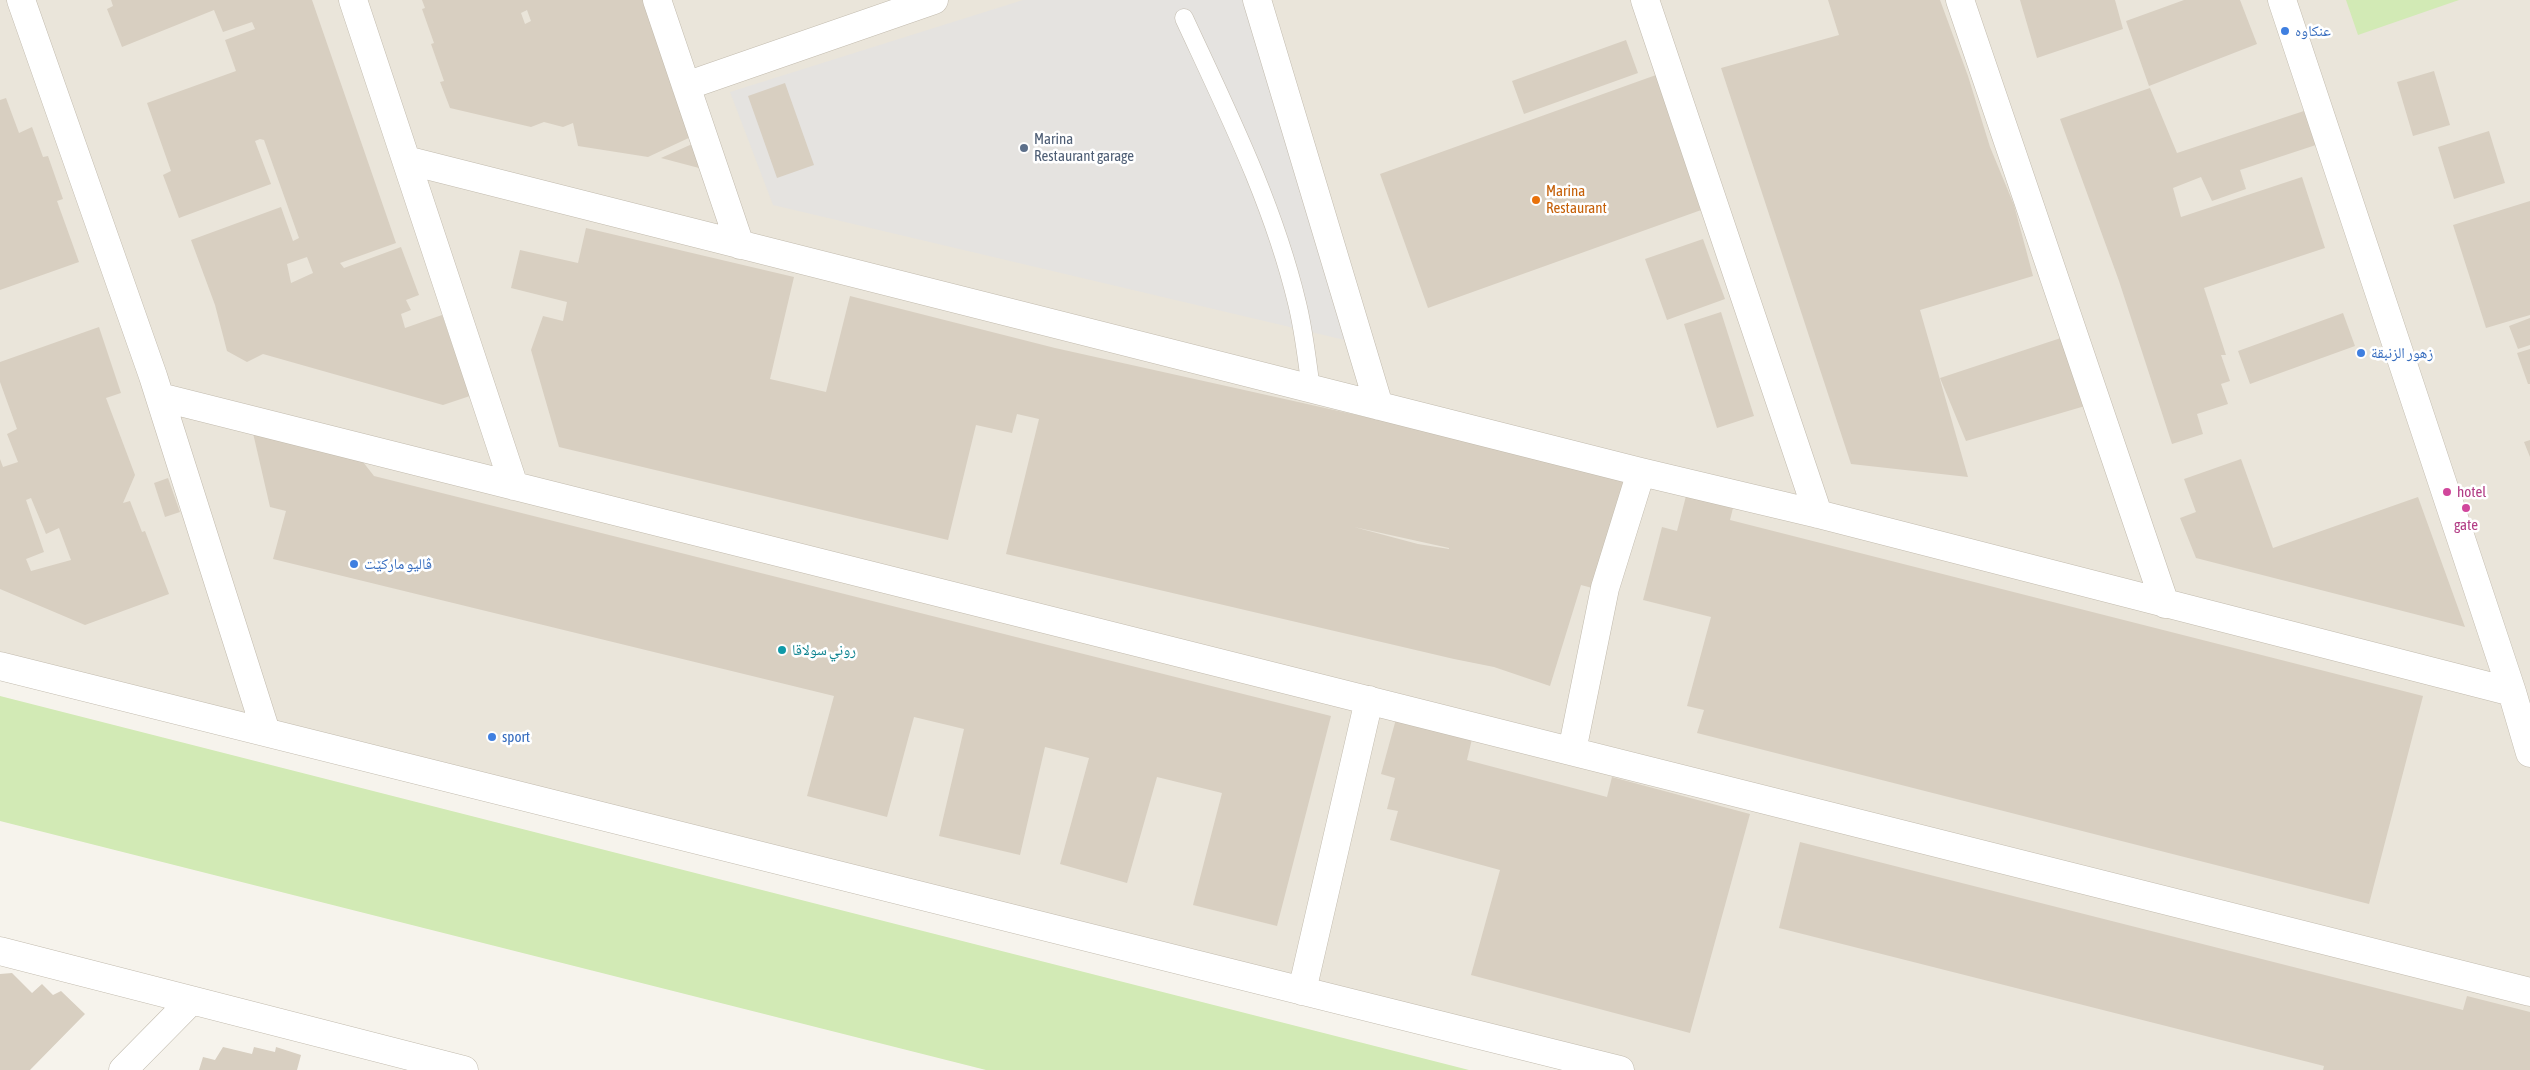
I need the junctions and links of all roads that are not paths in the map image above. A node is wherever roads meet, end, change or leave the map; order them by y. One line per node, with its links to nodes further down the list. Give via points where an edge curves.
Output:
1 (21, 0): 14 (street)
2 (353, 0): 11 (street)
3 (657, 0): 10 (street)
4 (934, 0): 10 (street)
5 (1257, 0): 15 (street)
6 (1644, 0): 18 (street)
7 (1960, 0): 19 (street)
8 (2282, 0): 21 (street)
9 (1184, 18): 13 (lane, via 1238,135 1272,220 1298,304)
10 (686, 86): 12 (street)
11 (406, 160): 12 (street); 17 (street)
12 (740, 245): 13 (street)
13 (1311, 389): 15 (street)
14 (160, 397): 17 (street); 23 (street)
15 (1379, 406): 16 (street)
16 (1641, 472): 18 (street); 24 (street, via 1605,588)
17 (514, 486): 22 (street)
18 (1818, 514): 19 (street)
19 (2165, 604): 21 (street)
20 (0, 666): 23 (street)
21 (2512, 692): 25 (street)
22 (1369, 700): 24 (street); 27 (street)
23 (266, 732): 27 (street)
24 (1572, 751): 28 (street)
25 (2530, 753)
26 (0, 951): 29 (street)
27 (1302, 990): 32 (street)
28 (2530, 992)
29 (191, 1001): 30 (street); 31 (street)
30 (123, 1070)
31 (464, 1070)
32 (1620, 1070)

